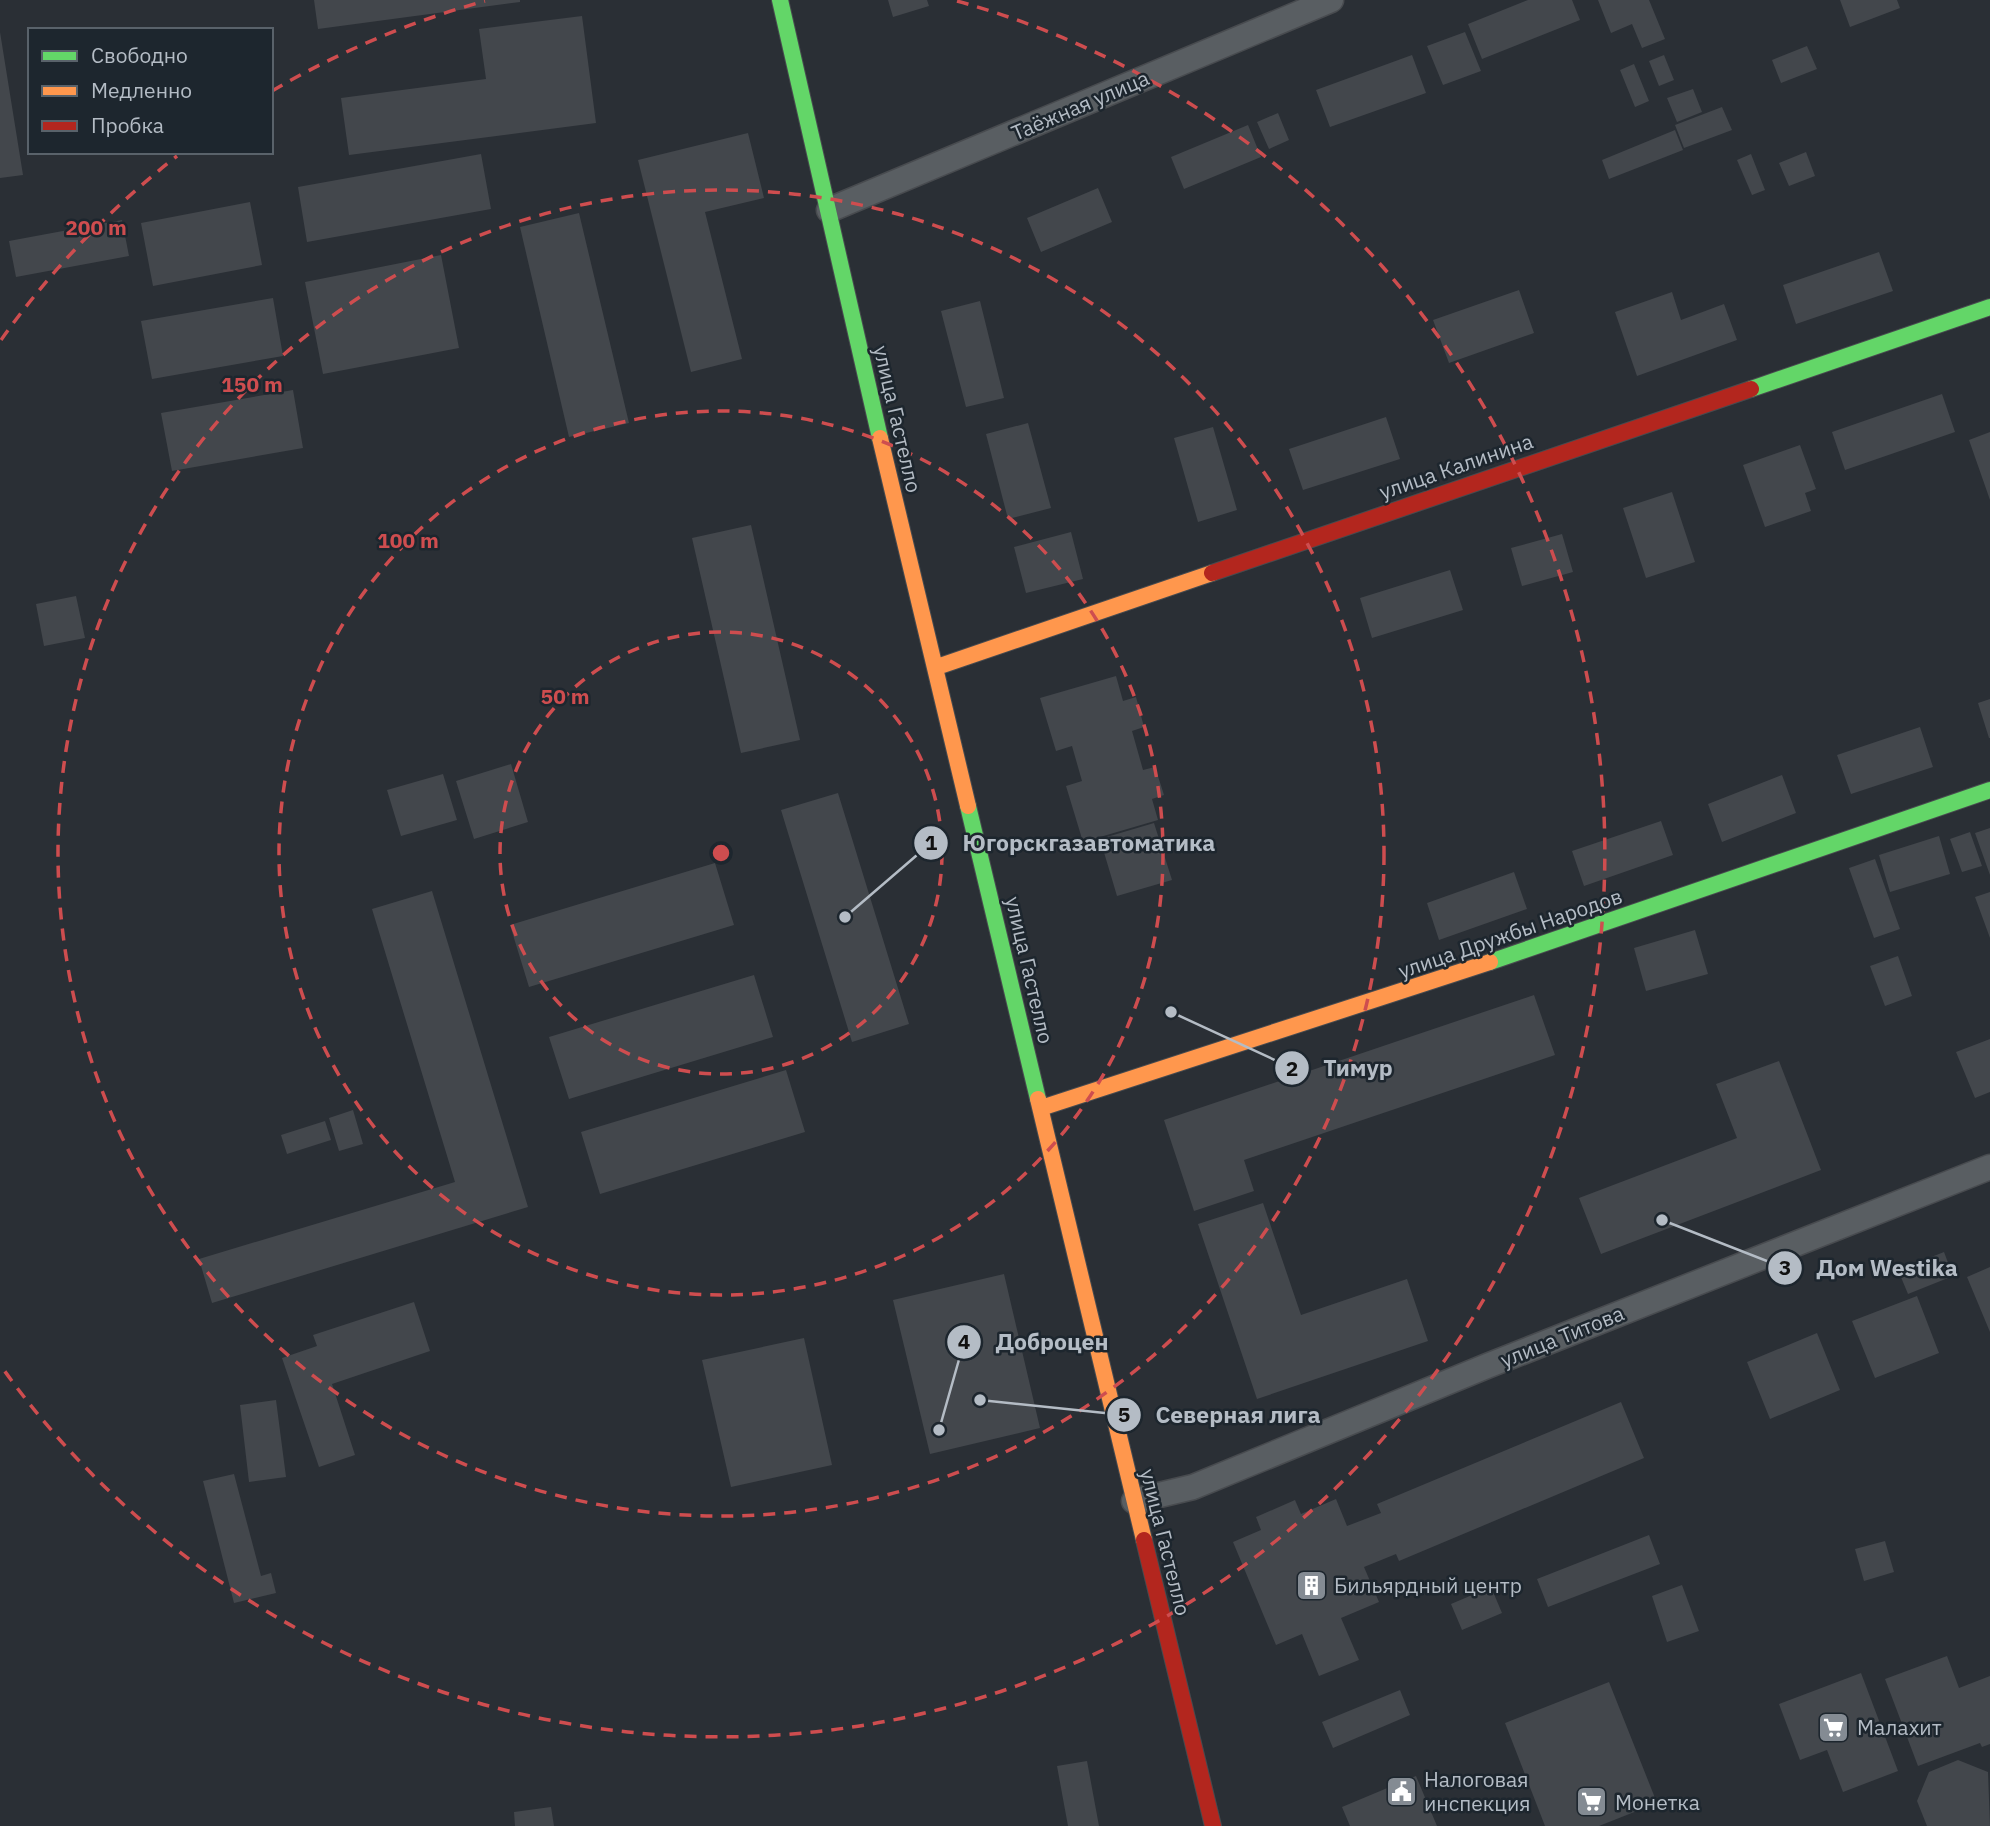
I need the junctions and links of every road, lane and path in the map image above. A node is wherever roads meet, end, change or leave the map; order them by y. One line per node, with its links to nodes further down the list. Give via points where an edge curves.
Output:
1 (780, 0): 3 (street, улица Гастелло)
2 (1331, 0): 3 (street, Таёжная улица)
3 (829, 210): 5 (street, улица Гастелло)
4 (1990, 307): 5 (street, улица Калинина)
5 (937, 667): 7 (street, улица Гастелло)
6 (1990, 790): 7 (street, улица Дружбы Народов, via 1535,947)
7 (1041, 1108): 9 (street, улица Гастелло)
8 (1990, 1167): 9 (street, улица Титова, via 1193,1487)
9 (1134, 1502): 10 (street, улица Гастелло)
10 (1213, 1826)

